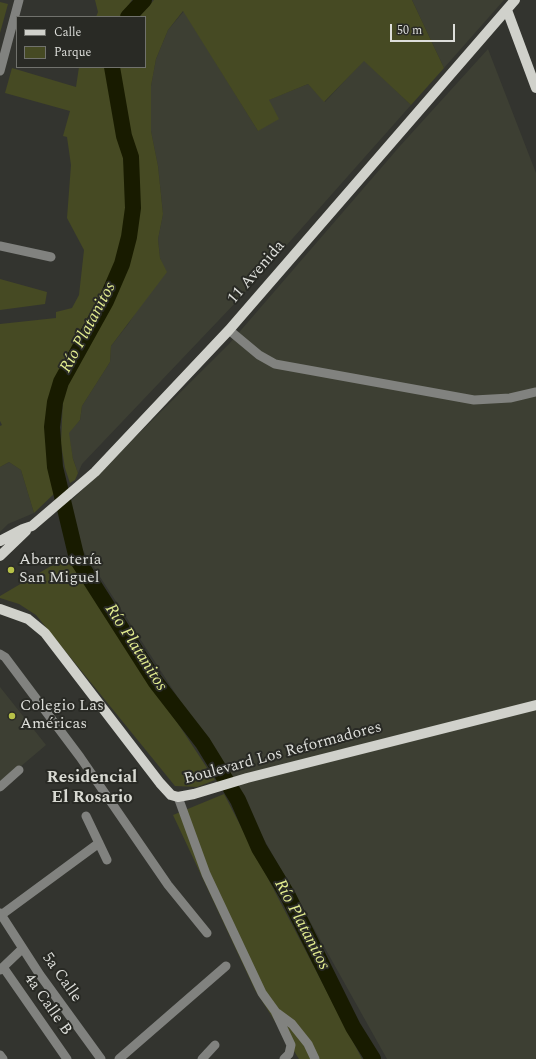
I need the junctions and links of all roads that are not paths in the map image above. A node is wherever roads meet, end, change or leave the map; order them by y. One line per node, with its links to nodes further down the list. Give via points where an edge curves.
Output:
1 (19, 0): 4 (street)
2 (515, 0): 3 (main road, 11 Avenida)
3 (507, 10): 5 (main road); 8 (main road, 11 Avenida)
4 (0, 71)
5 (536, 88)
6 (0, 246): 7 (street)
7 (52, 256)
8 (229, 330): 9 (street, via 259,355 275,364 474,400 510,398); 10 (main road, 11 Avenida, via 79,486)
9 (536, 392)
10 (32, 526): 11 (main road, 11 Avenida); 12 (main road)
11 (0, 541)
12 (0, 556)
13 (0, 609): 18 (main road, Boulevard Los Reformadores, via 28,619 45,633 160,783)
14 (0, 654): 23 (street, via 5,657 80,757 168,885)
15 (536, 705): 18 (main road, Boulevard Los Reformadores)
16 (19, 770): 17 (street)
17 (0, 787)
18 (178, 797): 27 (street, via 206,874 262,993)
19 (86, 816): 20 (street)
20 (99, 843): 21 (street); 22 (street)
21 (107, 860)
22 (1, 914): 24 (street, 5a Calle)
23 (207, 933)
24 (22, 948): 26 (street); 32 (street, 5a Calle)
25 (226, 966): 33 (street)
26 (1, 969): 31 (street, 4a Calle B)
27 (275, 1011): 35 (street, via 291,1045 289,1054); 36 (street, via 292,1024 308,1044)
28 (215, 1045): 34 (street)
29 (0, 1055): 30 (street)
30 (3, 1059)
31 (66, 1059)
32 (101, 1059)
33 (119, 1059)
34 (202, 1059)
35 (284, 1059)
36 (315, 1059)

